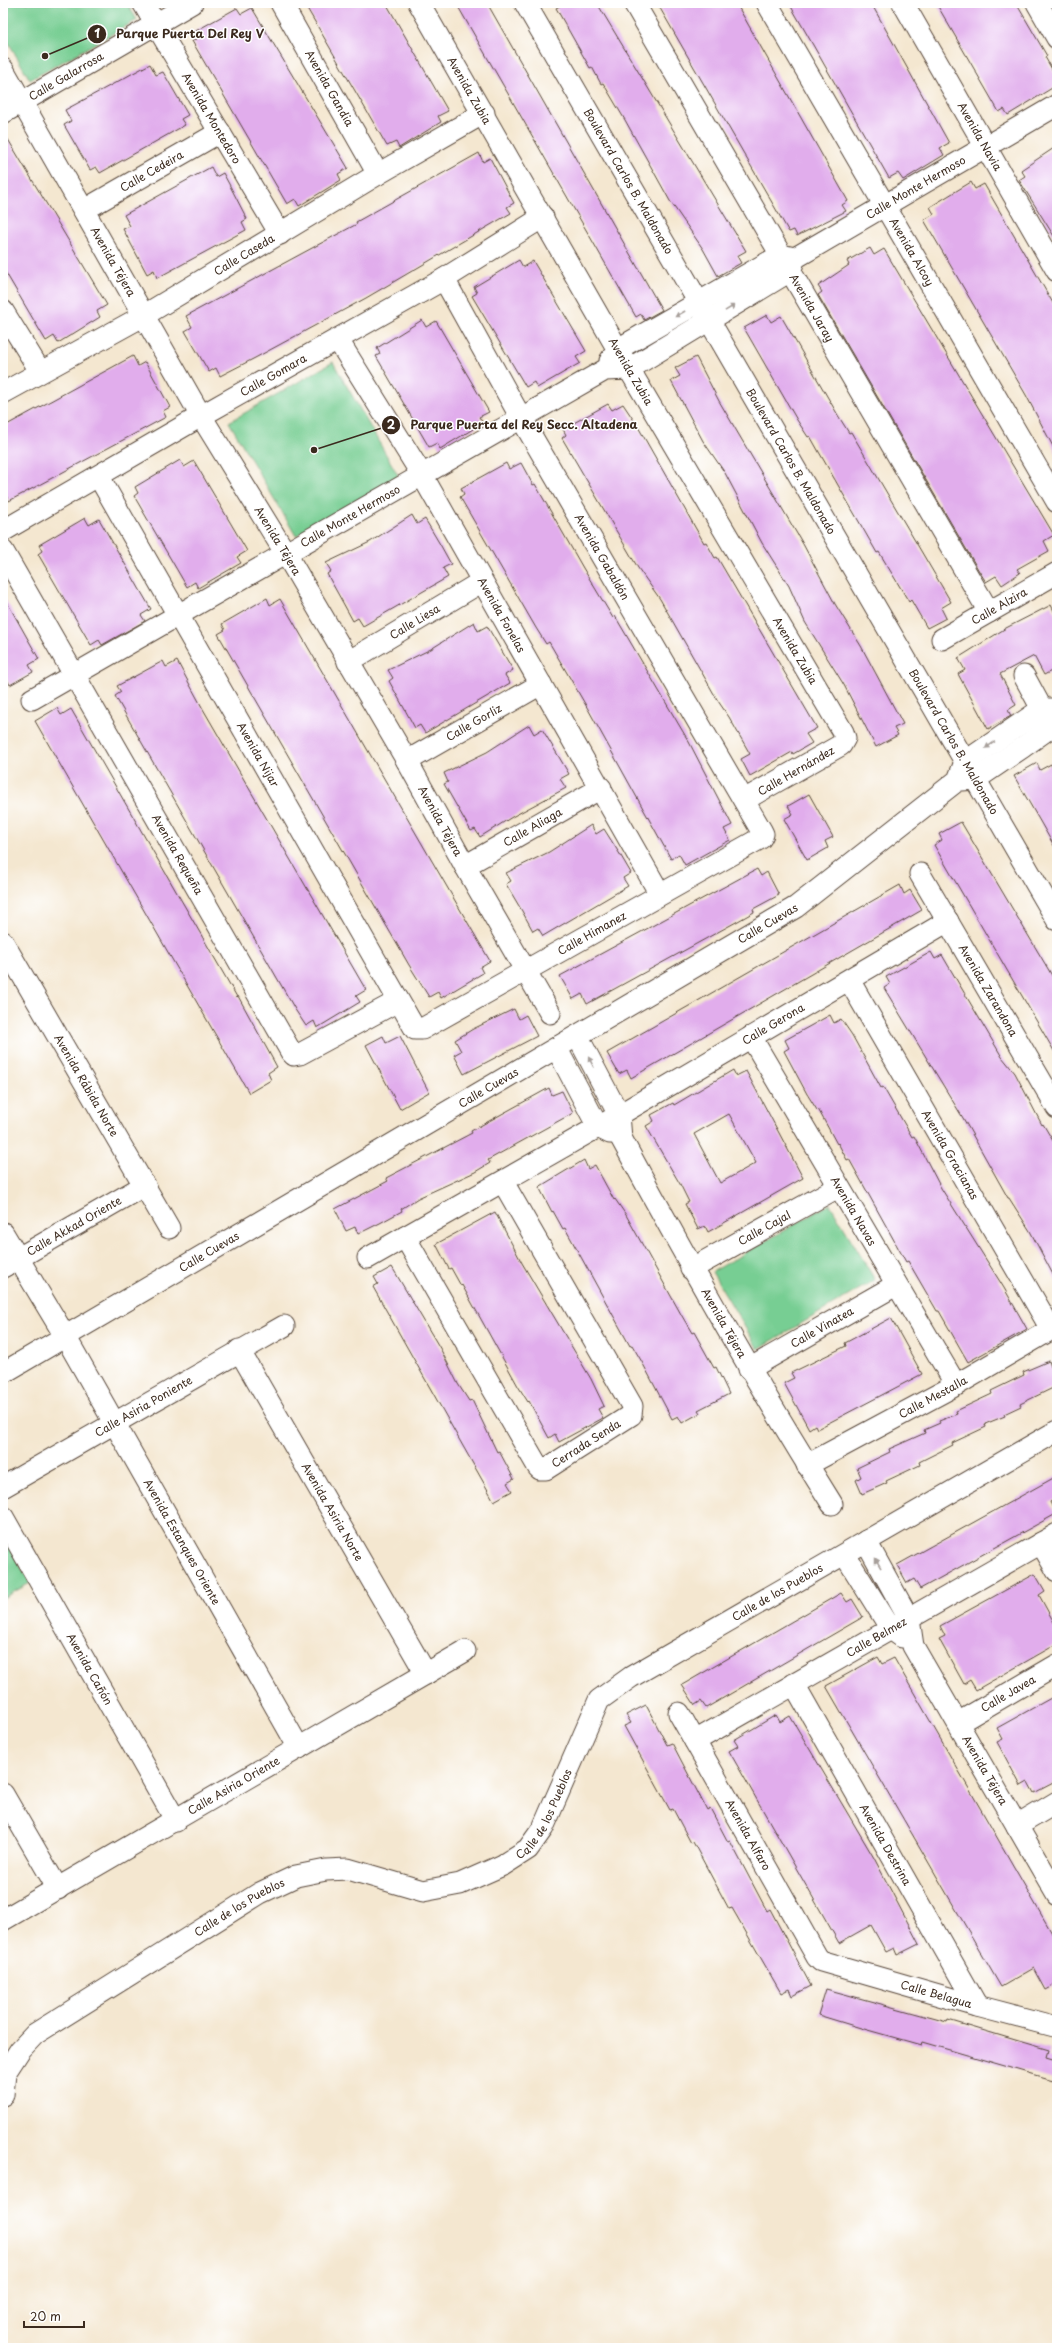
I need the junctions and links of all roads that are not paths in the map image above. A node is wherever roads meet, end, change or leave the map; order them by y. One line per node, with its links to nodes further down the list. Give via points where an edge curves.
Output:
1 (143, 3): 10 (street, Avenida Montedoro)
2 (192, 3): 10 (street, Calle Galarrosa)
3 (281, 3): 19 (street, Avenida Gandia)
4 (420, 3): 16 (street, Avenida Zubia)
5 (525, 3): 27 (street, Boulevard Carlos B. Maldonado)
6 (634, 3): 24 (street, Avenida Jaray)
7 (767, 3): 20 (street, Avenida Alcoy)
8 (903, 3): 18 (street, Avenida Navia)
9 (1037, 3): 11 (street)
10 (155, 24): 13 (street, Calle Galarrosa); 17 (street, Avenida Montedoro)
11 (1057, 38)
12 (3, 69): 13 (street, Avenida Téjera)
13 (22, 102): 15 (street, Calle Galarrosa); 21 (street, Avenida Téjera)
14 (1057, 105): 18 (street, Calle Monte Hermoso)
15 (3, 113)
16 (484, 113): 19 (street, Calle Caseda); 22 (street, Avenida Zubia)
17 (220, 132): 21 (street, Calle Cedeira); 23 (street, Avenida Montedoro)
18 (986, 147): 20 (street, Calle Monte Hermoso); 25 (street, Avenida Navia)
19 (378, 174): 23 (street, Calle Caseda)
20 (885, 205): 24 (street, Calle Monte Hermoso); 41 (street, Avenida Alcoy)
21 (84, 210): 29 (street, Avenida Téjera)
22 (543, 217): 26 (street, Calle Gomara); 32 (street, Avenida Zubia)
23 (280, 234): 29 (street, Calle Caseda)
24 (789, 261): 27 (street, Calle Monte Hermoso); 30 (street, Calle Monte Hermoso, one-way to 24); 47 (street, Avenida Jaray)
25 (1057, 271)
26 (444, 279): 31 (street, Calle Gomara); 38 (street, Avenida Gabaldón)
27 (699, 303): 30 (street, Boulevard Carlos B. Maldonado); 32 (street, Calle Monte Hermoso, one-way to 32)
28 (3, 311): 35 (street)
29 (143, 316): 35 (street, Calle Caseda); 37 (street, Avenida Téjera)
30 (710, 321): 33 (street, Calle Monte Hermoso); 58 (street, Boulevard Carlos B. Maldonado)
31 (338, 340): 37 (street, Calle Gomara); 39 (street, Avenida Fonelas)
32 (618, 349): 33 (street, Avenida Zubia); 34 (street, Calle Monte Hermoso)
33 (629, 369): 34 (street, Calle Monte Hermoso); 56 (street, Avenida Zubia)
34 (605, 370): 38 (street, Calle Monte Hermoso)
35 (40, 372): 36 (street, Calle Caseda)
36 (3, 393)
37 (201, 416): 40 (street, Calle Gomara); 44 (street, Avenida Téjera)
38 (521, 418): 39 (street, Calle Monte Hermoso); 60 (street, Avenida Gabaldón)
39 (422, 475): 44 (street, Calle Monte Hermoso); 46 (street, Avenida Fonelas)
40 (99, 477): 42 (street, Calle Gomara); 48 (street, Avenida Nijar)
41 (1057, 502)
42 (3, 531)
43 (3, 551): 51 (street, Avenida Requeña)
44 (286, 554): 48 (street, Calle Monte Hermoso); 50 (street, Avenida Téjera)
45 (1057, 572): 47 (street, Calle Alzira)
46 (481, 582): 50 (street, Calle Liesa); 53 (street, Avenida Fonelas)
47 (989, 612): 49 (street, Calle Alzira)
48 (178, 615): 51 (street, Calle Monte Hermoso); 70 (street, Avenida Nijar)
49 (942, 640)
50 (348, 662): 57 (street, Avenida Téjera)
51 (75, 674): 54 (street, Calle Monte Hermoso); 70 (street, Avenida Requeña, via 291,1052 294,1055 300,1054)
52 (1024, 676): 55 (street)
53 (541, 684): 57 (street, Calle Gorliz); 59 (street, Avenida Fonelas)
54 (32, 699)
55 (1053, 719): 58 (street, Calle Cuevas)
56 (845, 738): 60 (street, Calle Hernández, via 841,745)
57 (407, 761): 62 (street, Avenida Téjera)
58 (966, 774): 65 (street, Boulevard Carlos B. Maldonado); 73 (street, Calle Cuevas, via 796,907)
59 (601, 788): 62 (street, Calle Aliaga); 64 (street, Avenida Fonelas)
60 (744, 800): 61 (street, Avenida Gabaldón)
61 (763, 834): 64 (street, Calle Himanez, via 761,838)
62 (465, 866): 68 (street, Avenida Téjera)
63 (920, 874): 66 (street, Avenida Zarandona)
64 (660, 894): 68 (street, Calle Himanez)
65 (1057, 920)
66 (948, 921): 69 (street, Calle Gerona); 76 (street, Avenida Zarandona)
67 (3, 942): 81 (street, Avenida Rábida Norte)
68 (526, 970): 71 (street, Avenida Téjera); 72 (street, Calle Himanez)
69 (849, 980): 74 (street, Calle Gerona); 91 (street, Avenida Gracianas)
70 (398, 1001): 72 (street, Avenida Nijar)
71 (550, 1013)
72 (418, 1030)
73 (578, 1037): 75 (street, Calle Cuevas); 77 (street, Avenida Téjera, one-way to 73)
74 (751, 1037): 77 (street, Calle Gerona); 82 (street, Avenida Navas)
75 (558, 1049): 78 (street); 92 (street, Calle Cuevas)
76 (1057, 1108)
77 (619, 1115): 78 (street, Calle Gerona); 79 (street, Avenida Téjera)
78 (598, 1127): 79 (street); 80 (street)
79 (620, 1138): 88 (street, Avenida Téjera)
80 (503, 1182): 85 (street); 85 (street, Cerrada Senda, via 632,1406 631,1415 546,1469 538,1467)
81 (145, 1185): 83 (street, Avenida Rábida Norte); 87 (street, Calle Akkad Oriente)
82 (838, 1187): 88 (street, Calle Cajal); 89 (street, Avenida Navas)
83 (169, 1228)
84 (3, 1233): 87 (street, Avenida Estanques Oriente)
85 (405, 1237): 86 (street)
86 (368, 1258)
87 (10, 1262): 92 (street, Avenida Estanques Oriente)
88 (691, 1269): 94 (street, Avenida Téjera)
89 (896, 1285): 94 (street, Calle Vinatea); 96 (street, Avenida Navas)
90 (284, 1326): 93 (street, Calle Asiria Poniente)
91 (1054, 1327): 96 (street, Calle Mestalla)
92 (65, 1336): 95 (street, Calle Cuevas); 97 (street, Avenida Estanques Oriente)
93 (239, 1350): 97 (street, Calle Asiria Poniente); 112 (street, Avenida Asiria Norte)
94 (749, 1369): 99 (street, Avenida Téjera)
95 (3, 1373)
96 (956, 1384): 99 (street, Calle Mestalla)
97 (114, 1423): 100 (street, Calle Asiria Poniente); 117 (street, Avenida Estanques Oriente)
98 (1057, 1431): 104 (street, Calle de los Pueblos)
99 (807, 1464): 101 (street, Avenida Téjera)
100 (3, 1487)
101 (832, 1504)
102 (3, 1517): 120 (street, Avenida Cañón)
103 (1049, 1538): 106 (street); 107 (street, Calle Belmez)
104 (866, 1541): 105 (street, Calle de los Pueblos); 107 (street, Avenida Téjera, one-way to 104)
105 (845, 1555): 108 (street, Avenida Téjera); 128 (street, Calle de los Pueblos, via 631,1677 599,1700 543,1828 528,1849 503,1865 460,1884 423,1891 348,1869 326,1870 290,1879 260,1893 35,2034 20,2050 5,2073)
106 (1057, 1571)
107 (909, 1619): 108 (street, Calle Belmez); 109 (street, Avenida Téjera)
108 (891, 1629): 109 (street, Avenida Téjera); 113 (street, Calle Belmez)
109 (913, 1646): 115 (street, Avenida Téjera)
110 (465, 1651): 112 (street, Calle Asiria Oriente)
111 (1057, 1665): 115 (street, Calle Javea)
112 (426, 1674): 117 (street, Calle Asiria Oriente)
113 (794, 1684): 116 (street, Calle Belmez); 126 (street, Avenida Destrina)
114 (678, 1713): 116 (street, Avenida Alfaro)
115 (958, 1723): 121 (street, Avenida Téjera)
116 (696, 1741): 125 (street, Avenida Alfaro)
117 (299, 1748): 120 (street, Calle Asiria Oriente)
118 (3, 1794): 122 (street)
119 (1057, 1802): 121 (street)
120 (176, 1821): 122 (street, Calle Asiria Oriente)
121 (1017, 1826): 123 (street, Avenida Téjera)
122 (58, 1888): 124 (street, Calle Asiria Oriente)
123 (1057, 1895)
124 (3, 1920)
125 (817, 1956): 126 (street, Calle Belagua, via 826,1963)
126 (977, 2006): 127 (street, Calle Belagua)
127 (1057, 2027)
128 (3, 2095)

